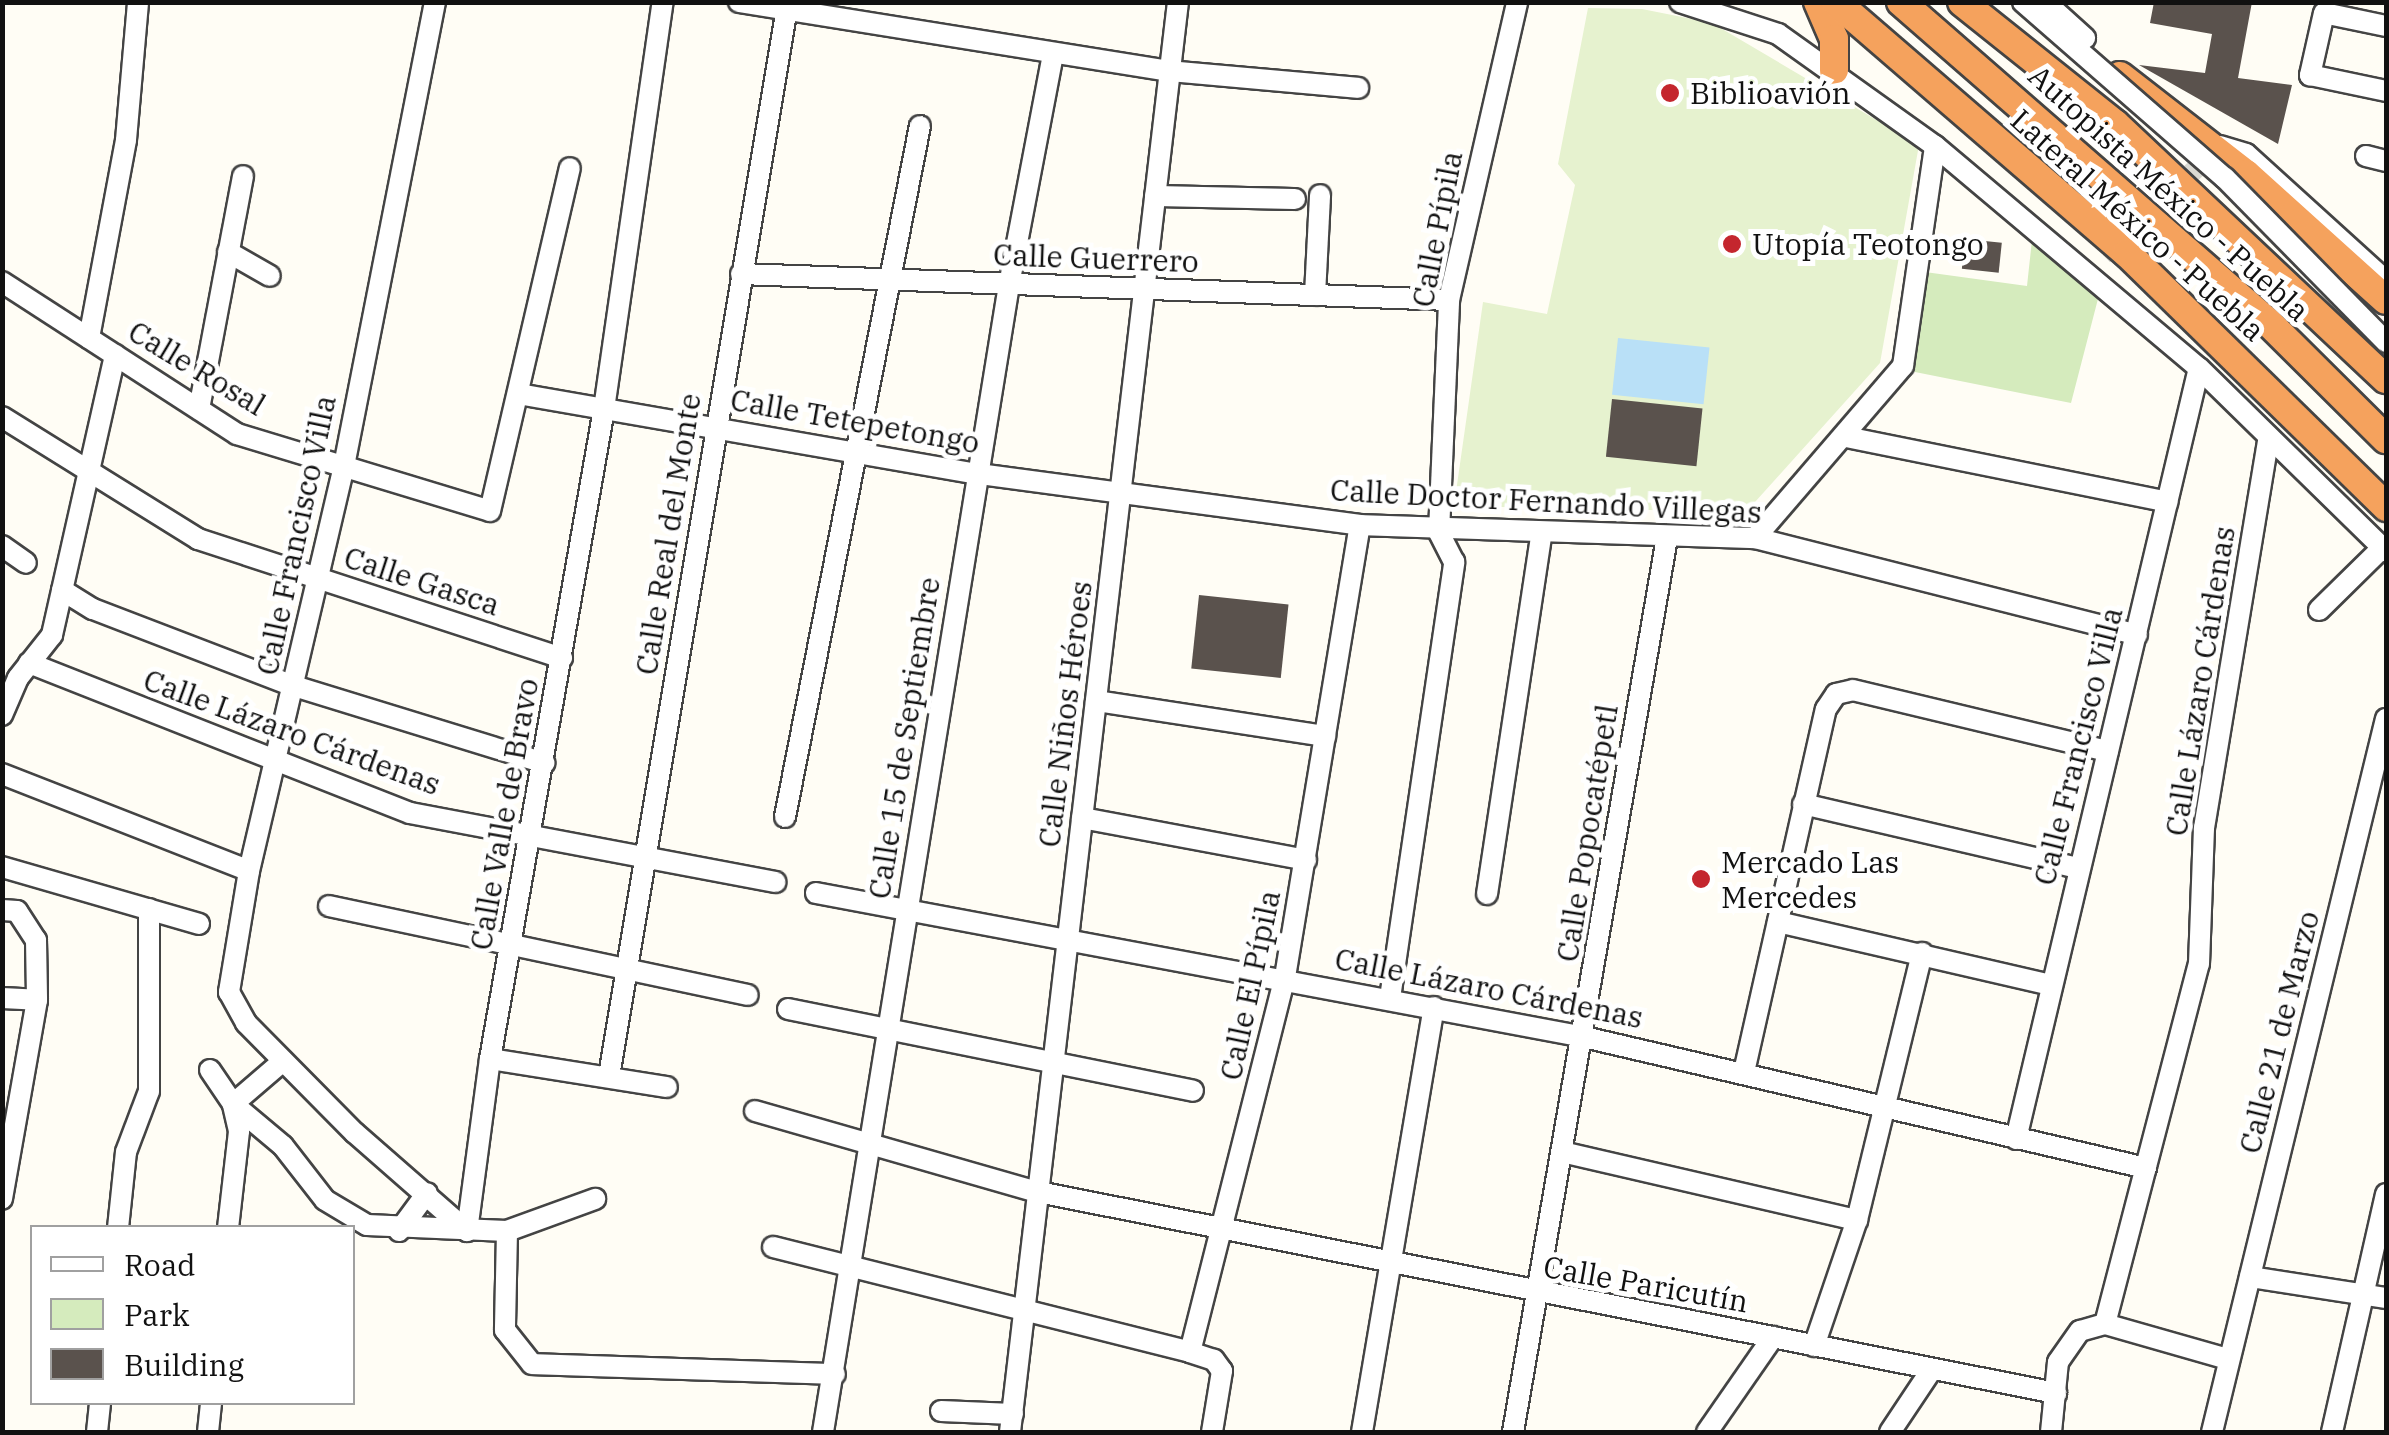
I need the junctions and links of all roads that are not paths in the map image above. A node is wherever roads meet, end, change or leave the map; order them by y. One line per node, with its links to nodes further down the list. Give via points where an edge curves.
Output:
1 (138, 2): 43 (street, via 126,140)
2 (435, 2): 57 (street, Calle Francisco Villa)
3 (663, 2): 49 (street, Calle Valle de Bravo)
4 (739, 2): 14 (street)
5 (1178, 2): 17 (street, Calle Niños Héroes)
6 (1517, 2): 40 (street, Calle Pípila)
7 (1818, 2): 18 (highway, via 1834,39)
8 (1836, 2): 62 (highway, Lateral México - Puebla, via 2127,252)
9 (1901, 2): 55 (highway, Autopista México - Puebla, via 2269,323)
10 (1962, 2): 47 (highway, Autopista México - Puebla, via 2115,124)
11 (2024, 2): 41 (highway, via 2246,174); 44 (street, bridge, via 2226,178)
12 (2045, 2): 42 (street, bridge, via 2230,168)
13 (1691, 3): 18 (street, via 1778,34)
14 (787, 6): 16 (street); 32 (street, Calle Real del Monte)
15 (2386, 26): 20 (street, via 2324,13 2310,74)
16 (1054, 54): 17 (street); 37 (street, Calle 15 de Septiembre)
17 (1169, 70): 19 (street); 27 (street, Calle Niños Héroes)
18 (1834, 70): 22 (street)
19 (1358, 88)
20 (2386, 91)
21 (920, 126): 36 (street)
22 (1935, 146): 31 (street); 53 (street, via 1904,366)
23 (2220, 146): 34 (street, via 2246,154)
24 (570, 168): 48 (street)
25 (243, 176): 29 (street)
26 (1320, 195): 39 (street)
27 (1155, 196): 28 (street); 38 (street, Calle Niños Héroes)
28 (1295, 199)
29 (228, 252): 33 (street); 50 (street)
30 (2103, 255): 31 (street)
31 (2086, 271): 46 (street)
32 (741, 274): 36 (street, Calle Guerrero); 52 (street, Calle Real del Monte)
33 (270, 276)
34 (2386, 281)
35 (2, 282): 43 (street, Calle Rosal)
36 (891, 282): 37 (street, Calle Guerrero); 56 (street)
37 (1009, 285): 38 (street, Calle Guerrero); 59 (street, Calle 15 de Septiembre)
38 (1144, 290): 39 (street, Calle Guerrero); 60 (street, Calle Niños Héroes)
39 (1315, 295): 40 (street, Calle Guerrero)
40 (1450, 300): 64 (street, Calle Pípila)
41 (2386, 300)
42 (2386, 327)
43 (89, 338): 45 (street, Calle Rosal)
44 (2386, 342)
45 (115, 355): 50 (street, Calle Rosal); 58 (street)
46 (2200, 368): 54 (street); 61 (street, Calle Francisco Villa)
47 (2386, 379)
48 (519, 394): 49 (street, Calle Tetepetongo); 57 (street, Calle Rosal, via 490,511)
49 (604, 408): 52 (street, Calle Tetepetongo); 75 (street, Calle Valle de Bravo)
50 (199, 409): 57 (street, Calle Rosal, via 237,434)
51 (2, 418): 58 (street, Calle Gasca)
52 (716, 427): 56 (street, Calle Tetepetongo); 90 (street, Calle Real del Monte)
53 (1846, 437): 61 (street); 67 (street)
54 (2269, 437): 69 (street); 132 (street, Calle Lázaro Cárdenas, via 2204,828 2199,964)
55 (2386, 439)
56 (854, 452): 59 (street, Calle Tetepetongo); 87 (street)
57 (344, 466): 71 (street, Calle Francisco Villa)
58 (88, 473): 71 (street, Calle Gasca, via 198,539); 72 (street)
59 (978, 474): 60 (street, Calle Tetepetongo); 99 (street, Calle 15 de Septiembre)
60 (1123, 490): 63 (street, Calle Doctor Fernando Villegas); 78 (street, Calle Niños Héroes)
61 (2168, 502): 74 (street, Calle Francisco Villa)
62 (2386, 506)
63 (1360, 525): 64 (street, Calle Doctor Fernando Villegas); 81 (street, Calle El Pípila)
64 (1439, 532): 65 (street, Calle Doctor Fernando Villegas); 112 (street, Calle Pípila, via 1454,562)
65 (1542, 532): 66 (street, Calle Doctor Fernando Villegas); 97 (street)
66 (1667, 538): 67 (street, Calle Doctor Fernando Villegas); 117 (street, Calle Popocatépetl)
67 (1755, 538): 74 (street, Calle Doctor Fernando Villegas)
68 (2, 546): 70 (street)
69 (2384, 549): 73 (street)
70 (26, 563)
71 (318, 580): 75 (street, Calle Gasca); 77 (street, Calle Francisco Villa)
72 (62, 590): 76 (street, via 52,635); 77 (street, via 93,609)
73 (2319, 610)
74 (2137, 635): 82 (street, Calle Francisco Villa)
75 (562, 658): 83 (street, Calle Valle de Bravo)
76 (29, 663): 79 (street); 84 (street, Calle Lázaro Cárdenas)
77 (294, 686): 83 (street); 84 (street, Calle Francisco Villa)
78 (1096, 701): 81 (street); 88 (street, Calle Niños Héroes)
79 (2, 715)
80 (2386, 719): 148 (street, Calle 21 de Marzo)
81 (1325, 736): 91 (street, Calle El Pípila)
82 (2108, 751): 86 (street, via 1853,690 1836,694); 93 (street, Calle Francisco Villa)
83 (544, 763): 89 (street, Calle Valle de Bravo)
84 (276, 765): 89 (street, Calle Lázaro Cárdenas, via 410,813); 94 (street, Calle Francisco Villa)
85 (2, 774): 94 (street)
86 (1803, 804): 93 (street); 102 (street)
87 (785, 817)
88 (1082, 818): 91 (street); 104 (street, Calle Niños Héroes)
89 (532, 834): 90 (street, Calle Lázaro Cárdenas); 105 (street, Calle Valle de Bravo)
90 (647, 856): 95 (street, Calle Lázaro Cárdenas); 107 (street, Calle Real del Monte)
91 (1306, 860): 108 (street, Calle El Pípila)
92 (2, 867): 100 (street)
93 (2078, 868): 109 (street, Calle Francisco Villa)
94 (249, 871): 120 (street, Calle Francisco Villa, via 229,992 246,1023)
95 (776, 882)
96 (816, 893): 99 (street, Calle Lázaro Cárdenas)
97 (1487, 894)
98 (329, 906): 105 (street)
99 (906, 908): 104 (street, Calle Lázaro Cárdenas); 116 (street, Calle 15 de Septiembre)
100 (150, 909): 103 (street); 139 (street, via 150,1091 126,1152)
101 (13, 911): 113 (street, via 36,940)
102 (1778, 922): 106 (street); 122 (street)
103 (198, 924)
104 (1068, 937): 108 (street, Calle Lázaro Cárdenas); 119 (street, Calle Niños Héroes)
105 (510, 947): 107 (street); 118 (street, Calle Valle de Bravo)
106 (1922, 953): 109 (street); 127 (street)
107 (628, 970): 110 (street); 123 (street, Calle Real del Monte)
108 (1285, 977): 112 (street, Calle Lázaro Cárdenas); 141 (street, Calle El Pípila)
109 (2051, 985): 129 (street, Calle Francisco Villa)
110 (748, 995)
111 (2, 998): 113 (street)
112 (1390, 998): 114 (street, Calle Lázaro Cárdenas)
113 (37, 1000): 137 (street)
114 (1434, 1007): 117 (street, Calle Lázaro Cárdenas); 146 (street)
115 (788, 1009): 116 (street)
116 (887, 1029): 119 (street); 130 (street, Calle 15 de Septiembre)
117 (1584, 1037): 122 (street, Calle Lázaro Cárdenas); 131 (street, Calle Popocatépetl)
118 (490, 1059): 123 (street); 143 (street, Calle Valle de Bravo)
119 (1054, 1059): 125 (street); 133 (street, Calle Niños Héroes)
120 (283, 1061): 126 (street); 134 (street, Calle Francisco Villa)
121 (210, 1070): 126 (street)
122 (1744, 1072): 127 (street, Calle Lázaro Cárdenas)
123 (609, 1076): 124 (street)
124 (667, 1087)
125 (1193, 1091)
126 (233, 1104): 140 (street, via 239,1131); 142 (street, via 283,1146 324,1200 356,1221)
127 (1886, 1109): 129 (street, Calle Lázaro Cárdenas); 138 (street)
128 (755, 1111): 130 (street, Calle Paricutín)
129 (2016, 1139): 132 (street, Calle Lázaro Cárdenas)
130 (871, 1145): 133 (street, Calle Paricutín); 147 (street, Calle 15 de Septiembre)
131 (1562, 1152): 138 (street); 149 (street, Calle Popocatépetl)
132 (2146, 1168): 153 (street, Calle Lázaro Cárdenas)
133 (1038, 1192): 141 (street, Calle Paricutín); 152 (street, Calle Niños Héroes)
134 (427, 1193): 142 (street); 143 (street, Calle Francisco Villa)
135 (2386, 1194): 150 (street)
136 (596, 1199): 144 (street)
137 (2, 1200)
138 (1857, 1220): 155 (street)
139 (118, 1225)
140 (228, 1225)
141 (1225, 1229): 146 (street, Calle Paricutín); 156 (street, Calle El Pípila)
142 (398, 1231): 143 (street)
143 (467, 1231): 144 (street)
144 (507, 1231): 159 (street, via 505,1330 532,1364)
145 (773, 1247): 147 (street)
146 (1392, 1265): 149 (street, Calle Paricutín); 169 (street)
147 (851, 1271): 152 (street); 159 (street, Calle 15 de Septiembre)
148 (2250, 1277): 150 (street); 157 (street, Calle 21 de Marzo)
149 (1536, 1294): 154 (street, Calle Paricutín); 170 (street, Calle Popocatépetl)
150 (2360, 1294): 151 (street); 175 (street)
151 (2386, 1298)
152 (1024, 1308): 156 (street); 164 (street, Calle Niños Héroes)
153 (2105, 1324): 157 (street); 160 (street, via 2080,1330 2063,1346)
154 (1773, 1338): 155 (street, Calle Paricutín); 171 (street)
155 (1814, 1346): 158 (street, Calle Paricutín)
156 (1190, 1352): 168 (street, via 1214,1360 1222,1371)
157 (2228, 1359): 174 (street, Calle 21 de Marzo)
158 (1930, 1372): 160 (street, Calle Paricutín); 172 (street)
159 (834, 1374): 167 (street, Calle 15 de Septiembre)
160 (2056, 1393): 173 (street)
161 (100, 1405): 165 (street)
162 (211, 1405): 166 (street)
163 (941, 1411): 164 (street)
164 (1012, 1423)
165 (97, 1432)
166 (208, 1432)
167 (823, 1432)
168 (1212, 1432)
169 (1362, 1432)
170 (1513, 1432)
171 (1707, 1432)
172 (1890, 1432)
173 (2051, 1432)
174 (2212, 1432)
175 (2332, 1432)

